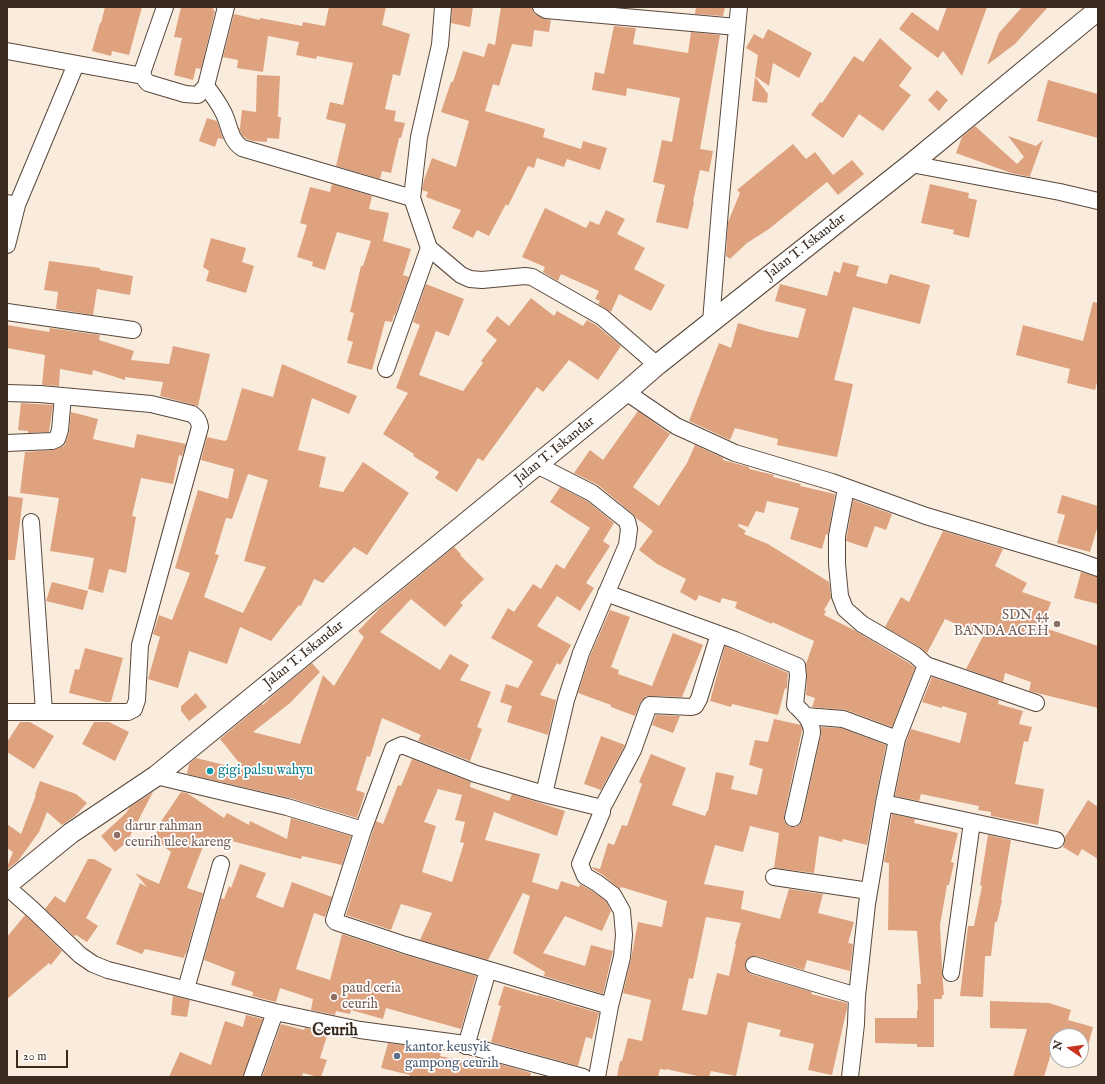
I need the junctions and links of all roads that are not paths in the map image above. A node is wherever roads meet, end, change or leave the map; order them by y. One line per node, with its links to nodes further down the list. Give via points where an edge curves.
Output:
1 (165, 7): 10 (street)
2 (226, 7): 11 (street)
3 (443, 7): 13 (street, via 440,45 419,137)
4 (541, 7): 7 (street, via 546,10)
5 (739, 7): 7 (street)
6 (1098, 10): 12 (street, Jalan T. Iskandar)
7 (738, 27): 19 (street)
8 (7, 51): 9 (street)
9 (76, 64): 10 (street); 15 (street)
10 (143, 76): 11 (street, via 148,83 185,94 198,95)
11 (206, 86): 13 (street, via 223,110 233,139 242,148)
12 (910, 164): 14 (street); 19 (street, Jalan T. Iskandar)
13 (412, 198): 17 (street)
14 (1098, 201)
15 (12, 204): 16 (street)
16 (7, 245)
17 (429, 248): 21 (street, via 461,275 470,279 525,276 532,278 602,317); 22 (street)
18 (7, 312): 20 (street)
19 (711, 322): 21 (street, Jalan T. Iskandar)
20 (133, 330)
21 (657, 365): 23 (street, Jalan T. Iskandar)
22 (386, 369)
23 (626, 392): 27 (street, Jalan T. Iskandar); 28 (street, via 676,426 735,452)
24 (7, 393): 25 (street)
25 (63, 396): 26 (street, via 57,439); 36 (street, via 151,404 192,414 199,421 200,427 140,645 137,700 134,709 128,712)
26 (7, 443)
27 (537, 465): 31 (street, via 592,493 626,521 629,529 628,545); 39 (street, Jalan T. Iskandar)
28 (846, 488): 30 (street, via 926,516); 33 (street, via 837,536 840,596 845,609 862,624)
29 (31, 522): 36 (street)
30 (1098, 568)
31 (606, 593): 32 (street); 40 (street, via 581,653 566,700)
32 (719, 634): 37 (street, via 797,666 795,705); 42 (street, via 695,706 650,705 633,750)
33 (926, 665): 34 (street); 38 (street)
34 (1036, 703)
35 (7, 712): 36 (street)
36 (44, 712)
37 (806, 716): 38 (street, via 843,719); 43 (street, via 811,722 812,733)
38 (897, 739): 41 (street)
39 (156, 776): 45 (street, via 287,808); 49 (street, Jalan T. Iskandar, via 71,833)
40 (544, 794): 42 (street, via 598,807); 45 (street, via 476,774 402,745 393,749 390,754)
41 (884, 803): 44 (street); 50 (street)
42 (601, 810): 56 (street, via 602,814 580,864 585,876 613,895 622,911 622,957)
43 (793, 818)
44 (972, 822): 46 (street); 53 (street)
45 (363, 830): 52 (street, via 334,920)
46 (1056, 840)
47 (221, 864): 54 (street)
48 (774, 877): 50 (street)
49 (7, 886): 54 (street, via 80,956 93,964)
50 (869, 891): 55 (street)
51 (754, 965): 55 (street)
52 (488, 970): 56 (street); 58 (street)
53 (951, 973)
54 (186, 989): 57 (street)
55 (857, 996): 62 (street)
56 (610, 1006): 61 (street)
57 (275, 1012): 58 (street, via 360,1030); 59 (street)
58 (466, 1046): 60 (street)
59 (252, 1077)
60 (583, 1077)
61 (597, 1077)
62 (850, 1077)

